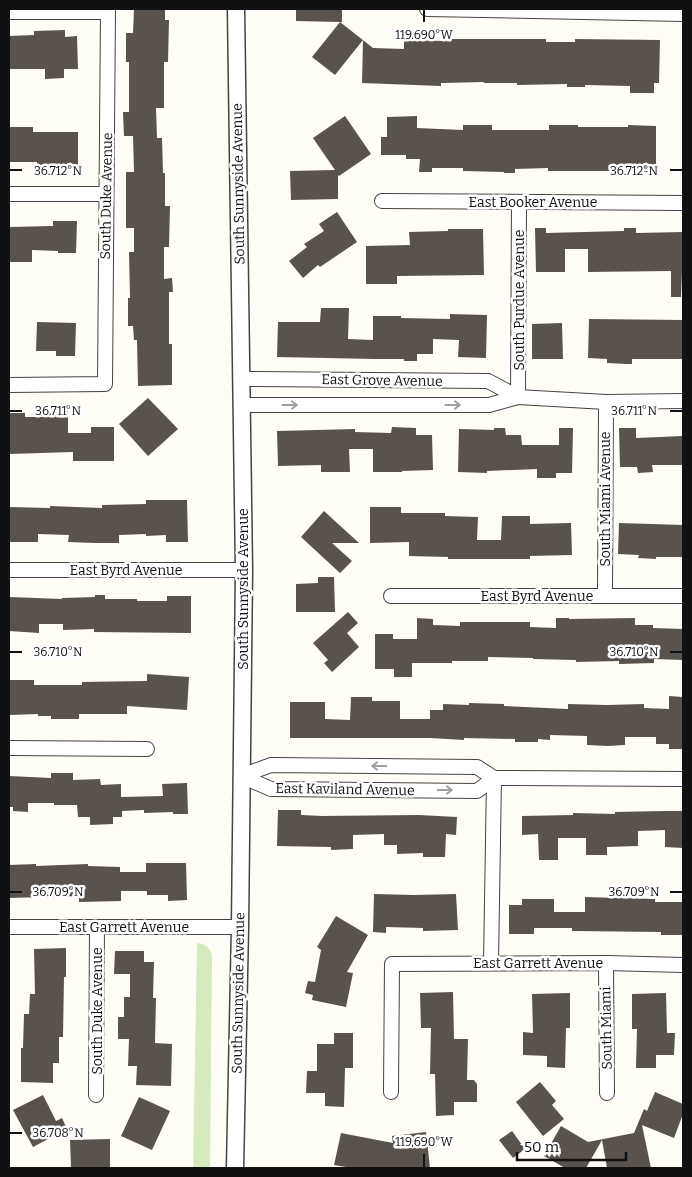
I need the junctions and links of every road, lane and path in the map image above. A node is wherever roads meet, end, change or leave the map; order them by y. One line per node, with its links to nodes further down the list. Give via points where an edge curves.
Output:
1 (236, 9): 11 (street, South Sunnyside Avenue)
2 (428, 9): 5 (street)
3 (108, 10): 4 (street); 7 (street, South Duke Avenue)
4 (9, 12)
5 (683, 14)
6 (9, 194): 7 (street)
7 (106, 194): 12 (street, South Duke Avenue, via 104,384)
8 (382, 202): 9 (street, East Booker Avenue)
9 (519, 202): 10 (street, East Booker Avenue); 13 (street, South Purdue Avenue)
10 (683, 203)
11 (241, 379): 13 (street, East Grove Avenue, via 488,381); 16 (street, South Sunnyside Avenue)
12 (9, 384)
13 (518, 397): 15 (street, East Grove Avenue); 16 (street, East Grove Avenue, one-way to 13, via 489,405)
14 (683, 401): 15 (street, East Grove Avenue)
15 (606, 402): 20 (street, South Miami Avenue)
16 (242, 406): 18 (street, South Sunnyside Avenue)
17 (9, 570): 18 (street, East Byrd Avenue)
18 (244, 570): 24 (street, South Sunnyside Avenue)
19 (391, 596): 20 (street, East Byrd Avenue)
20 (605, 596): 21 (street, East Byrd Avenue)
21 (683, 596)
22 (9, 748): 23 (street)
23 (146, 749)
24 (241, 776): 25 (street, East Kaviland Avenue, one-way to 24, via 477,766 271,765); 25 (street, East Kaviland Avenue, one-way to 25, via 271,789 300,790 477,791); 29 (street, South Sunnyside Avenue)
25 (494, 778): 26 (street, East Kaviland Avenue); 30 (street)
26 (683, 779)
27 (9, 927): 28 (street, East Garrett Avenue)
28 (97, 927): 29 (street, East Garrett Avenue); 35 (street, South Duke Avenue)
29 (240, 927): 36 (street, South Sunnyside Avenue)
30 (492, 963): 31 (street, East Garrett Avenue); 33 (street, East Garrett Avenue, via 392,964)
31 (606, 963): 32 (street, East Garrett Avenue); 34 (street, South Miami)
32 (683, 965)
33 (391, 1092)
34 (607, 1093)
35 (96, 1095)
36 (235, 1168)

